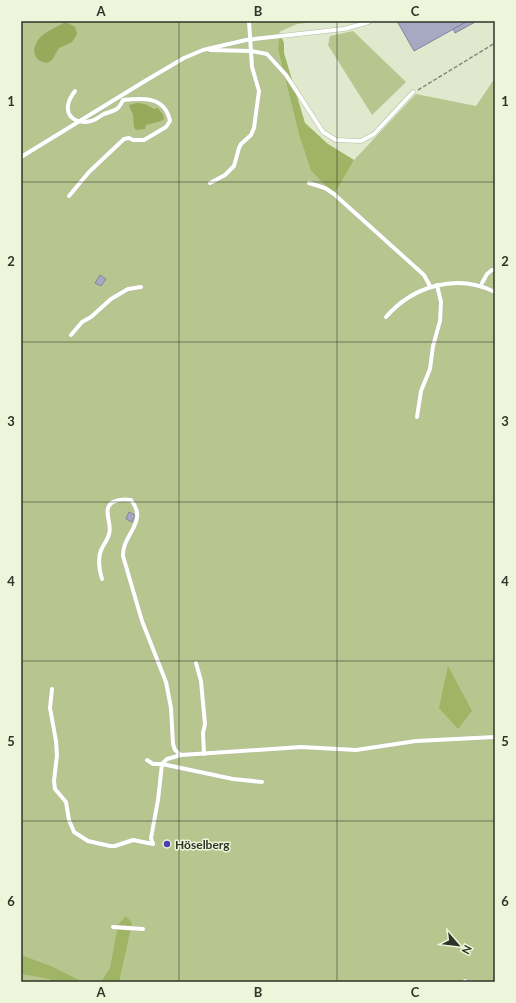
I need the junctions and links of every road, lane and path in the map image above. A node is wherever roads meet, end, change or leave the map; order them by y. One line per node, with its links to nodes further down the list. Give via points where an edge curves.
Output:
1 (249, 21): 3 (lane)
2 (371, 21): 3 (lane, via 344,29)
3 (250, 40): 5 (lane); 6 (lane)
4 (495, 43): 8 (path)
5 (203, 50): 6 (lane); 9 (lane, via 184,58)
6 (252, 51): 8 (lane, via 267,54 286,75 323,132 336,140 360,141 374,134); 11 (lane, via 252,67 259,91 254,128 251,135 241,144 234,166 225,175)
7 (75, 91): 9 (lane, via 67,106 73,120)
8 (414, 92)
9 (79, 122): 10 (lane); 13 (lane, via 92,121 103,114 114,112 123,100 141,98 152,99 162,104 169,113 170,121 166,127 144,140 124,139 89,172)
10 (21, 158)
11 (210, 183)
12 (309, 183): 17 (lane, via 326,188 346,203 424,275)
13 (69, 196)
14 (495, 270): 15 (lane, via 487,274)
15 (482, 282)
16 (437, 285): 17 (lane); 19 (lane, via 473,284); 22 (lane, via 441,302 440,321 430,369 421,391)
17 (430, 286): 20 (lane, via 409,297)
18 (141, 287): 21 (lane, via 128,290 111,299 82,322)
19 (495, 292)
20 (386, 317)
21 (71, 335)
22 (417, 417)
23 (102, 579): 28 (lane, via 99,568 101,550 110,534 108,509 114,501 131,500 138,517 124,546 123,556 142,621 166,682 173,746)
24 (196, 663): 27 (lane, via 201,681 205,724)
25 (52, 689): 30 (lane, via 50,708 57,755 55,789 66,802 74,832 88,841 110,846 133,840 153,844)
26 (495, 737): 27 (lane, via 416,741 356,750 301,747)
27 (204, 754): 28 (lane)
28 (181, 755): 30 (lane, via 173,756)
29 (147, 760): 30 (lane, via 153,764)
30 (162, 764): 31 (lane, via 233,780)
31 (262, 782)
32 (113, 927): 33 (lane)
33 (144, 929)

